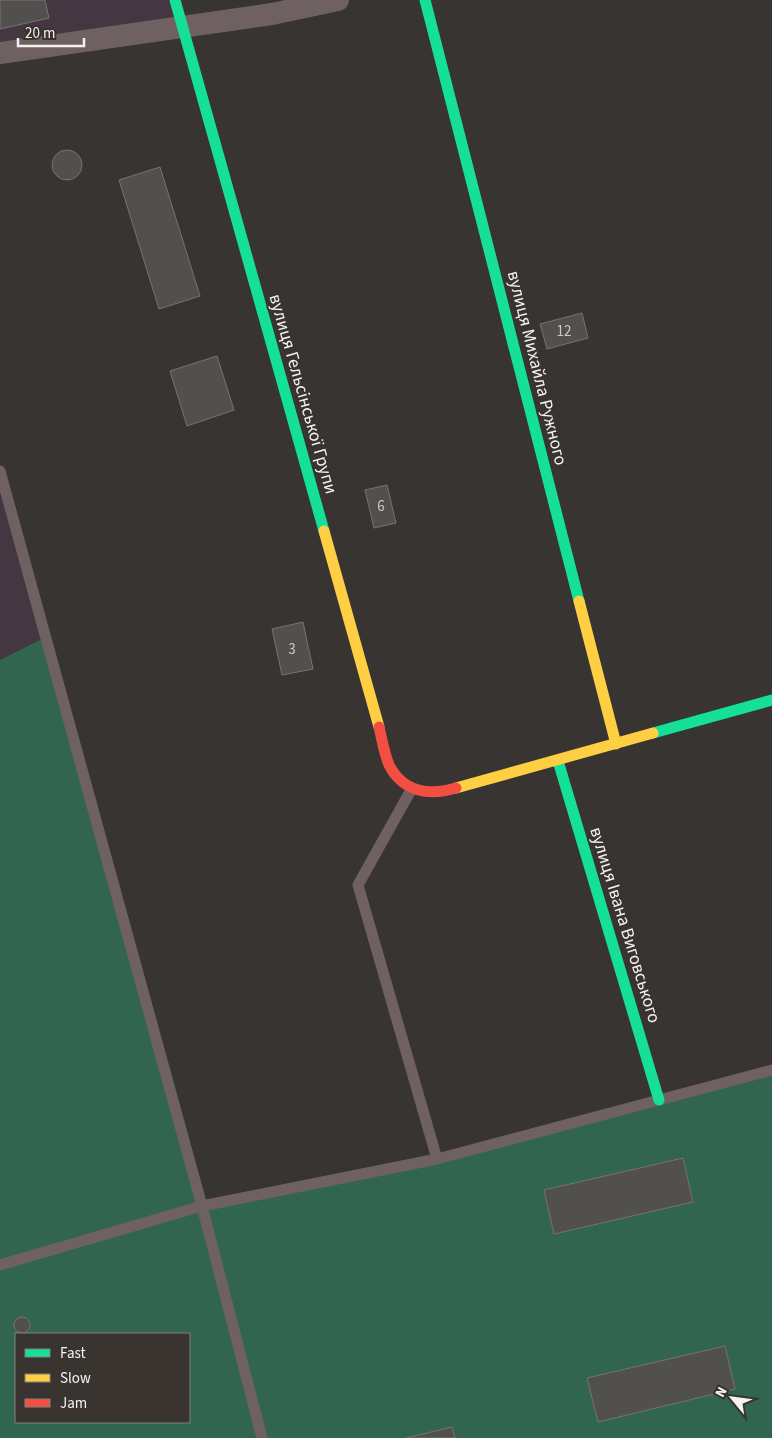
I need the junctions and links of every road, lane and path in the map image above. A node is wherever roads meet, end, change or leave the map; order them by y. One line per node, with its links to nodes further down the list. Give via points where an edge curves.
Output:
1 (175, 0): 4 (street, вулиця Гельсінської Групи)
2 (338, 0): 4 (street, via 272,14)
3 (425, 0): 8 (street, вулиця Михайла Ружного)
4 (182, 26): 5 (street); 10 (street, вулиця Гельсінської Групи, via 389,764 398,779)
5 (0, 53)
6 (0, 471): 14 (lane)
7 (772, 700): 8 (street)
8 (616, 744): 9 (street)
9 (558, 761): 10 (street, via 446,791 429,794); 12 (street, вулиця Івана Виговського)
10 (411, 790): 13 (lane, via 358,885)
11 (772, 1070): 12 (lane)
12 (659, 1100): 13 (lane)
13 (437, 1159): 14 (lane)
14 (202, 1206): 15 (lane); 16 (lane)
15 (0, 1265)
16 (262, 1438)

